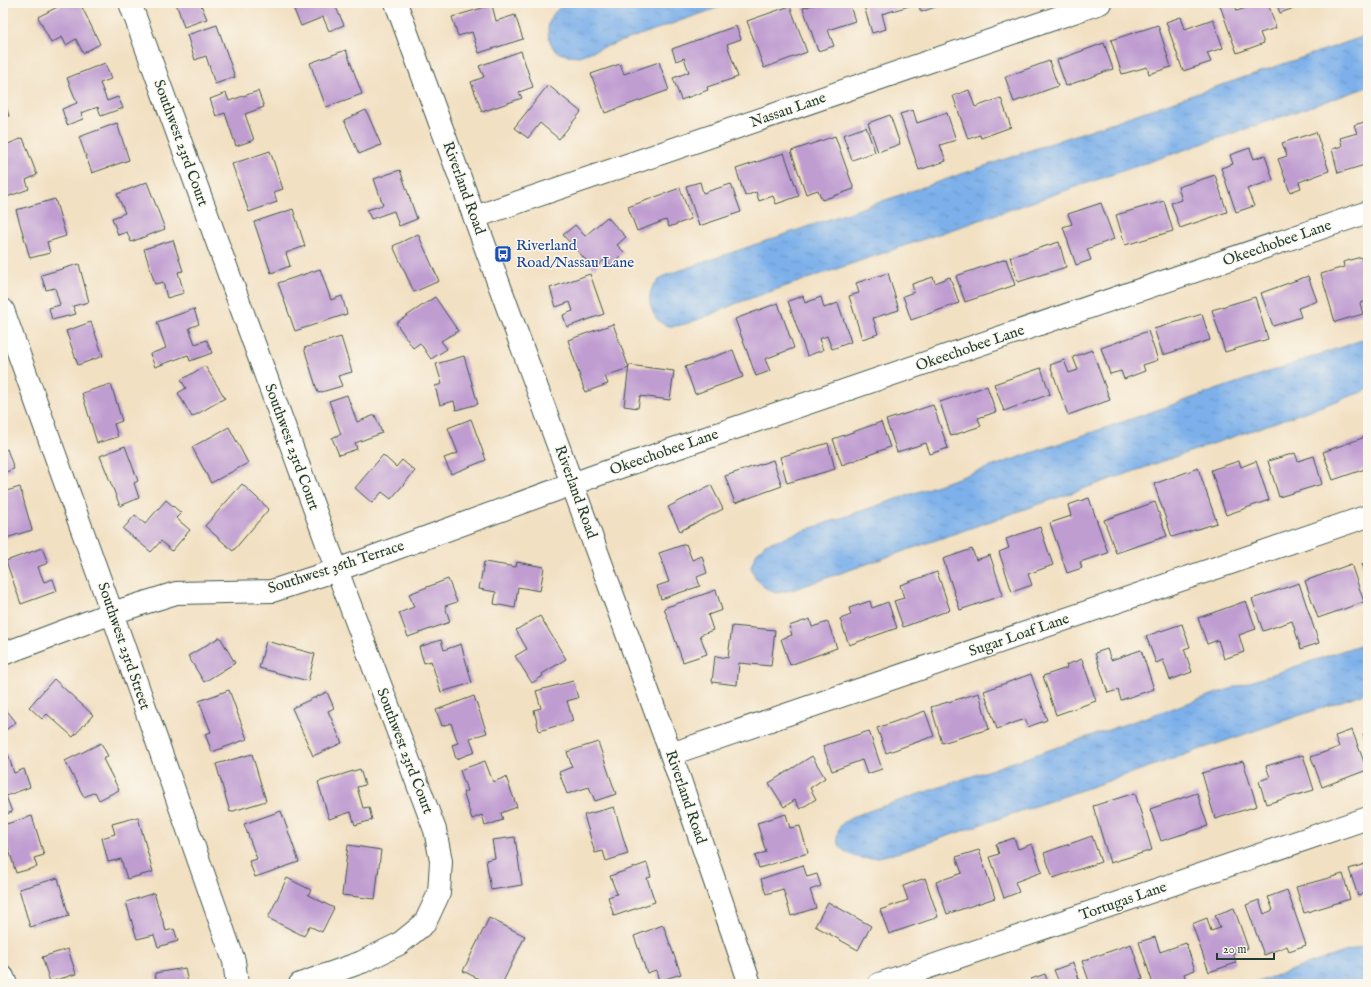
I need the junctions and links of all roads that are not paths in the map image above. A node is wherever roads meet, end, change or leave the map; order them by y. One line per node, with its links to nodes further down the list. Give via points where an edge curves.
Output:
1 (130, 3): 9 (street, Southwest 23rd Court)
2 (396, 3): 5 (street, Riverland Road)
3 (1100, 3): 5 (street, Nassau Lane)
4 (1368, 212): 7 (street, Okeechobee Lane)
5 (475, 217): 7 (street, Riverland Road)
6 (3, 310): 10 (street, Southwest 23rd Street)
7 (572, 484): 9 (street, Southwest 36th Terrace); 12 (street, Riverland Road)
8 (1368, 516): 12 (street, Sugar Loaf Lane)
9 (337, 570): 10 (street, Southwest 36th Terrace, via 272,591 176,593); 17 (street, Southwest 23rd Court, via 435,830 440,861 439,894 425,923 399,944 362,962)
10 (112, 613): 11 (street, Southwest 36th Terrace); 16 (street, Southwest 23rd Street, via 234,960)
11 (3, 654)
12 (671, 754): 18 (street, Riverland Road)
13 (1368, 818): 19 (street, Tortugas Lane)
14 (3, 976): 15 (street)
15 (6, 984)
16 (236, 984)
17 (300, 984)
18 (750, 984)
19 (879, 984)

